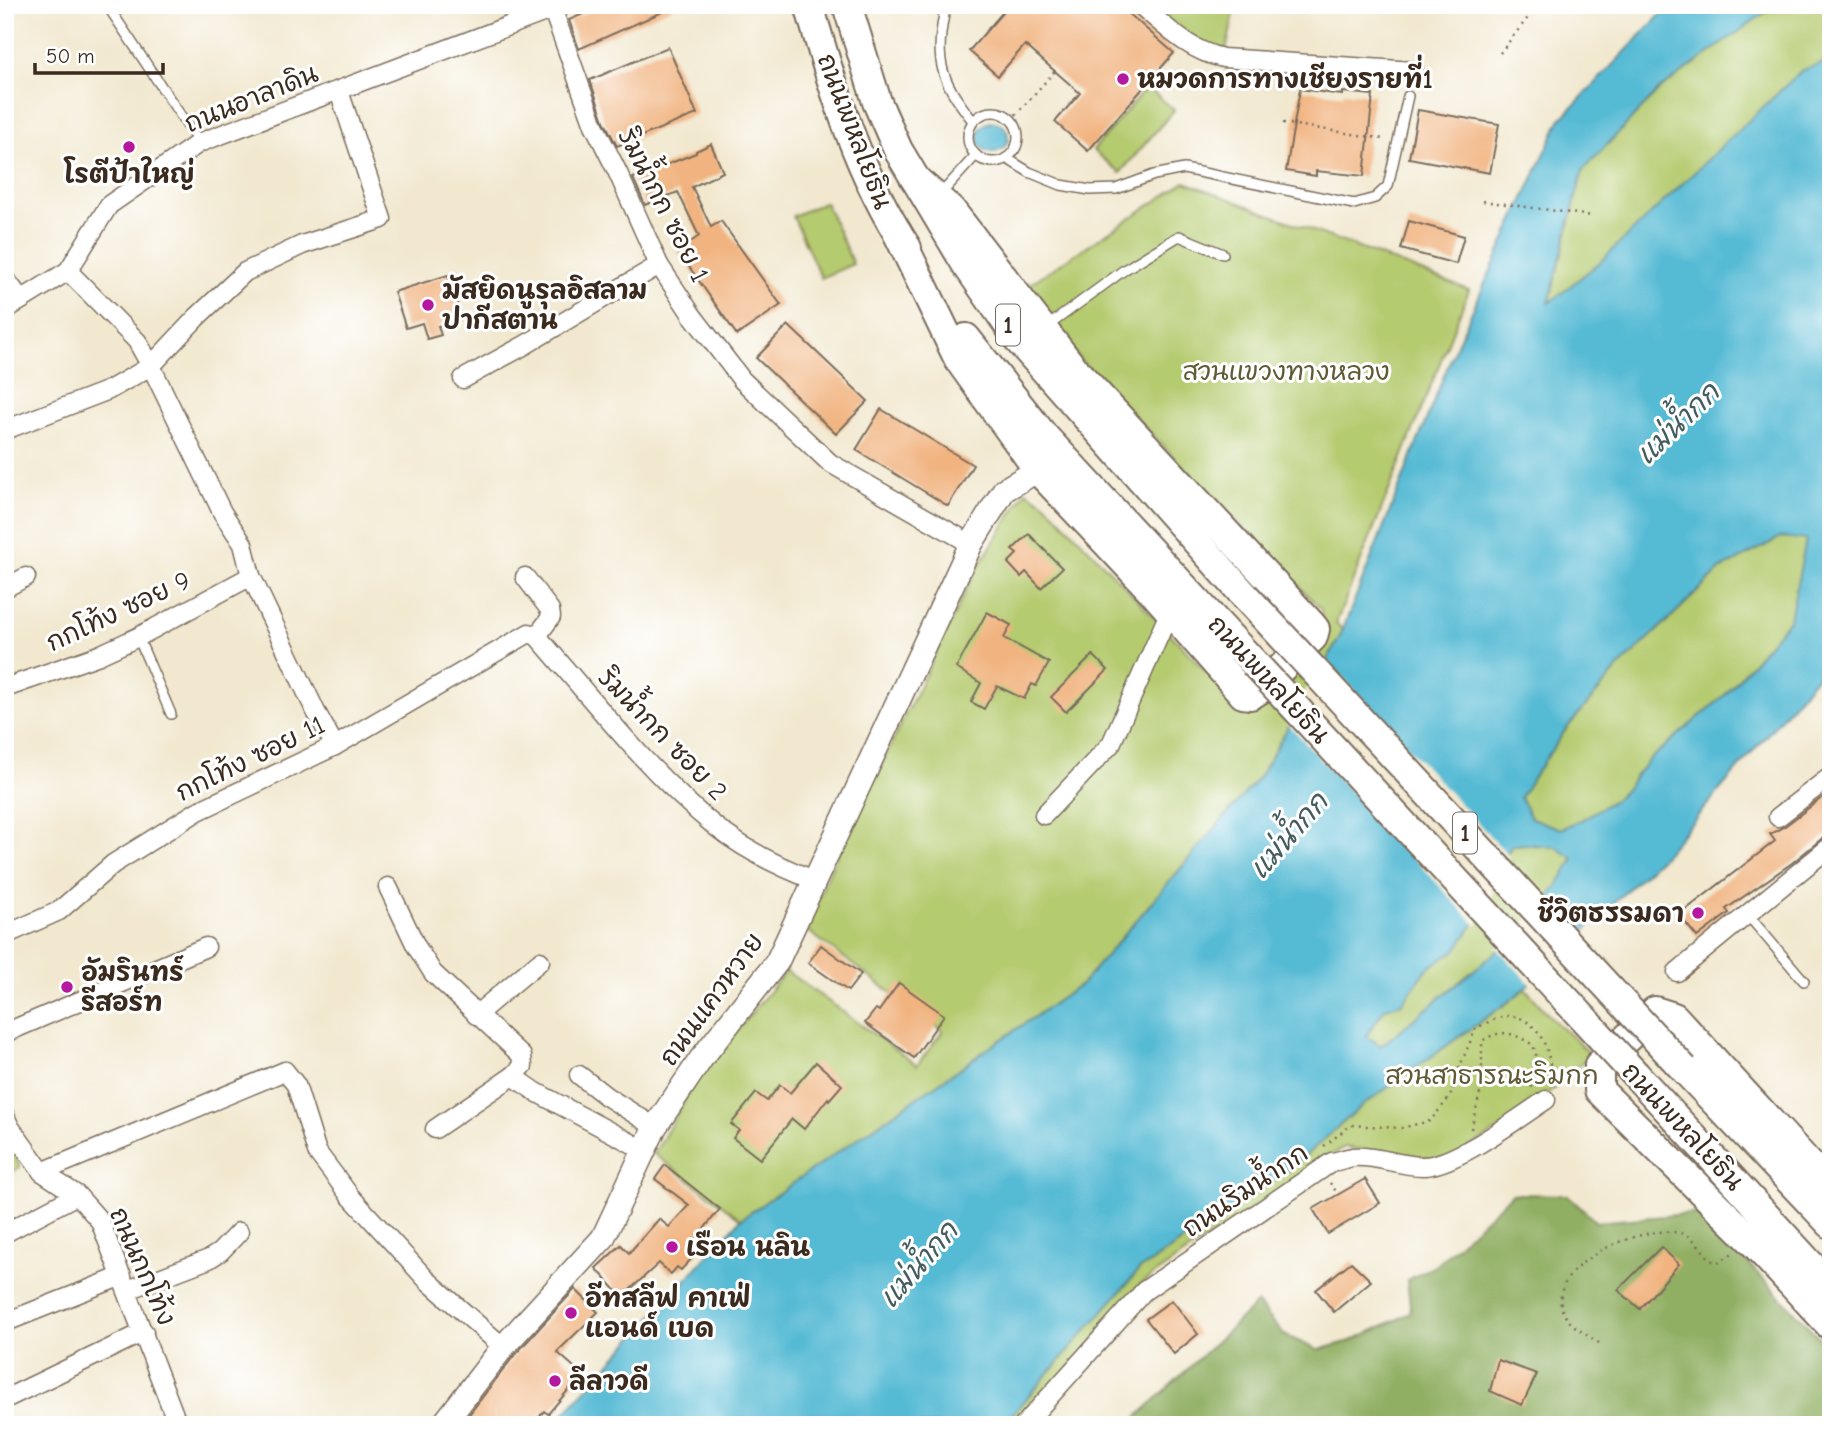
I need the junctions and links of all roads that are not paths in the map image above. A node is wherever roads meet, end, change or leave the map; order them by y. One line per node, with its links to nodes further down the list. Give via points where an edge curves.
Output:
1 (107, 5): 11 (lane)
2 (809, 5): 16 (main road, ถนนพหลโยธิน / 1, via 853,142)
3 (847, 5): 14 (main road, ถนนพหลโยธิน / 1, via 877,102)
4 (946, 5): 10 (lane, via 939,37 941,66 952,95)
5 (1140, 5): 7 (street, via 1205,55)
6 (555, 7): 8 (street, ถนนอาลาดิน); 18 (street, ริมน้ำกก ซอย 1, via 594,125)
7 (1414, 71)
8 (339, 91): 11 (street, ถนนอาลาดิน); 24 (street, via 382,219 302,245 245,272)
9 (1408, 96): 13 (lane, via 1388,186 1375,198 1354,204 1184,169 1116,189 1090,190 1061,185)
10 (973, 121): 12 (lane, via 968,135); 13 (lane, via 988,113 1001,113 1011,120 1018,139)
11 (199, 143): 19 (street, ถนนอาลาดิน, via 109,205)
12 (976, 155): 13 (lane, via 993,162); 15 (lane)
13 (1006, 158)
14 (915, 179): 15 (main road); 63 (main road, ถนนพหลโยธิน / 1, bridge, via 1020,342 1245,596)
15 (937, 198): 23 (main road, via 951,209)
16 (897, 232): 27 (main road, via 959,360); 67 (main road, ถนนพหลโยธิน / 1, bridge, via 975,351 1043,435)
17 (1223, 254): 23 (lane, via 1179,236)
18 (659, 265): 25 (street); 28 (street, ริมน้ำกก ซอย 1, via 742,380 830,463)
19 (68, 271): 21 (street, ถนนอาลาดิน); 24 (street, via 137,341)
20 (5, 278): 21 (street)
21 (21, 300): 22 (street, ถนนอาลาดิน)
22 (5, 310)
23 (1043, 329): 33 (main road, via 1073,368 1315,629 1313,637 1251,695 1243,694)
24 (151, 366): 26 (street, via 109,390); 29 (street, via 222,512 243,544)
25 (463, 379)
26 (5, 430)
27 (1038, 470): 28 (street, ถนนแควหวาย, via 1004,489); 33 (main road)
28 (971, 544): 43 (street, ถนนแควหวาย)
29 (251, 576): 35 (street, กกโท้ง ซอย 9); 38 (street)
30 (26, 577): 32 (street)
31 (524, 577): 34 (street, via 551,617)
32 (5, 588)
33 (1170, 611): 40 (street, via 1111,744)
34 (530, 636): 38 (street, กกโท้ง ซอย 11); 43 (street, ริมน้ำกก ซอย 2, via 653,769 717,828 776,865)
35 (138, 637): 36 (street, กกโท้ง ซอย 9); 37 (lane)
36 (5, 688)
37 (172, 714)
38 (335, 746): 46 (street, กกโท้ง ซอย 11, via 198,811 113,864 59,911)
39 (1831, 776): 41 (street)
40 (1044, 815)
41 (1778, 817)
42 (1831, 846): 45 (street)
43 (814, 880): 57 (street, ถนนแควหวาย, via 777,962)
44 (388, 887): 51 (street, via 433,973)
45 (1747, 914): 49 (street); 50 (lane)
46 (5, 935)
47 (206, 947): 52 (street)
48 (540, 961): 51 (street)
49 (1676, 972)
50 (1804, 981)
51 (476, 1015): 54 (street, via 522,1056 523,1066)
52 (5, 1033)
53 (579, 1075): 57 (street)
54 (513, 1076): 58 (street); 59 (street)
55 (1546, 1100): 75 (street, ถนนริมน้ำกก, via 1446,1161 1426,1167 1352,1157 1332,1162 1144,1291)
56 (5, 1116): 60 (street, ถนนกกโท้ง)
57 (655, 1127): 59 (street, ถนนแควหวาย)
58 (435, 1129)
59 (644, 1150): 71 (street, ถนนแควหวาย, via 603,1238)
60 (42, 1172): 62 (street, ถนนกกโท้ง); 71 (street, via 285,1071 296,1085 317,1152 350,1196 428,1280)
61 (1825, 1177): 69 (main road, via 1674,1017 1655,1011 1599,1065 1600,1090)
62 (77, 1195): 65 (street); 66 (street, ถนนกกโท้ง, via 100,1221)
63 (1831, 1224)
64 (239, 1232): 66 (street, via 209,1259)
65 (5, 1233)
66 (125, 1283): 68 (street); 70 (street, ถนนกกโท้ง)
67 (1831, 1287)
68 (6, 1322)
69 (1831, 1326)
70 (144, 1332): 72 (street); 73 (street, ถนนกกโท้ง)
71 (503, 1347): 74 (street, ถนนแควหวาย)
72 (5, 1399)
73 (178, 1425)
74 (443, 1425)
75 (1024, 1425)

